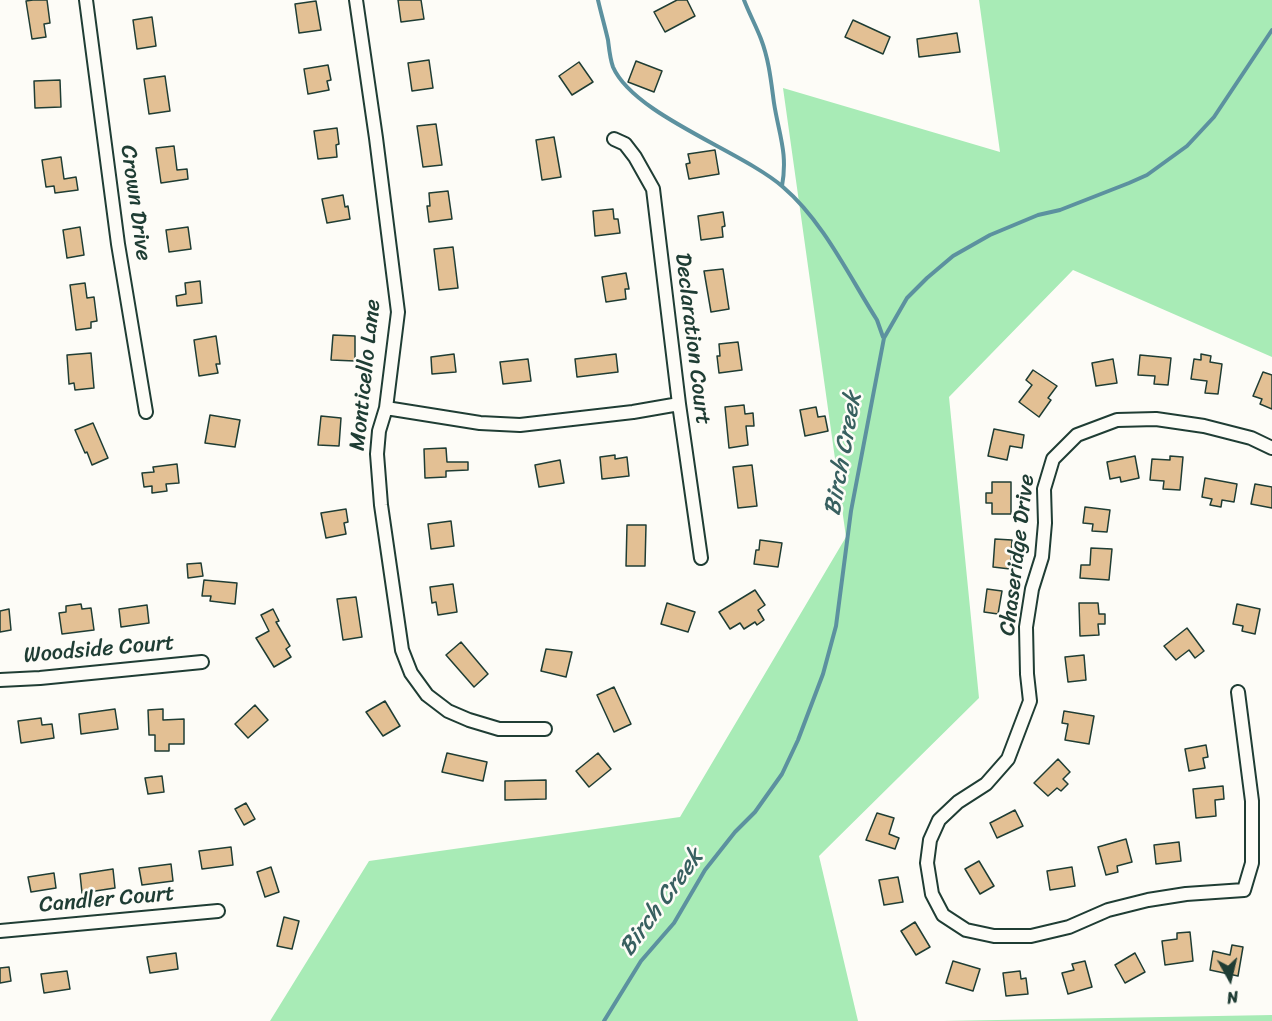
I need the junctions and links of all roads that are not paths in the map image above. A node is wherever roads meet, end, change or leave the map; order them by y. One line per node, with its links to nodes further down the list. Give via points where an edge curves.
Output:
1 (86, 0): 6 (street, Crown Drive, via 118,244)
2 (356, 0): 5 (street, Monticello Lane, via 398,312)
3 (614, 139): 4 (street, Declaration Court, via 625,144 636,157 653,189)
4 (679, 404): 5 (street, via 520,425 480,423); 8 (street, Declaration Court)
5 (386, 408): 12 (street, Monticello Lane, via 377,454 381,505 402,650 411,673 427,695 448,711 469,720 499,729)
6 (146, 412)
7 (1272, 448): 11 (street, Chaseridge Drive, via 1251,438 1204,426 1156,419 1117,420 1077,435 1053,459 1044,489 1041,557 1026,627 1030,701 1008,759 986,784 939,820 930,840 927,863 932,894 943,915 966,930 994,936 1031,936 1148,900 1244,890 1252,863 1251,801)
8 (701, 558)
9 (202, 662): 10 (street, Woodside Court)
10 (0, 680)
11 (1238, 692)
12 (545, 729)
13 (218, 911): 14 (street, Candler Court)
14 (0, 931)

